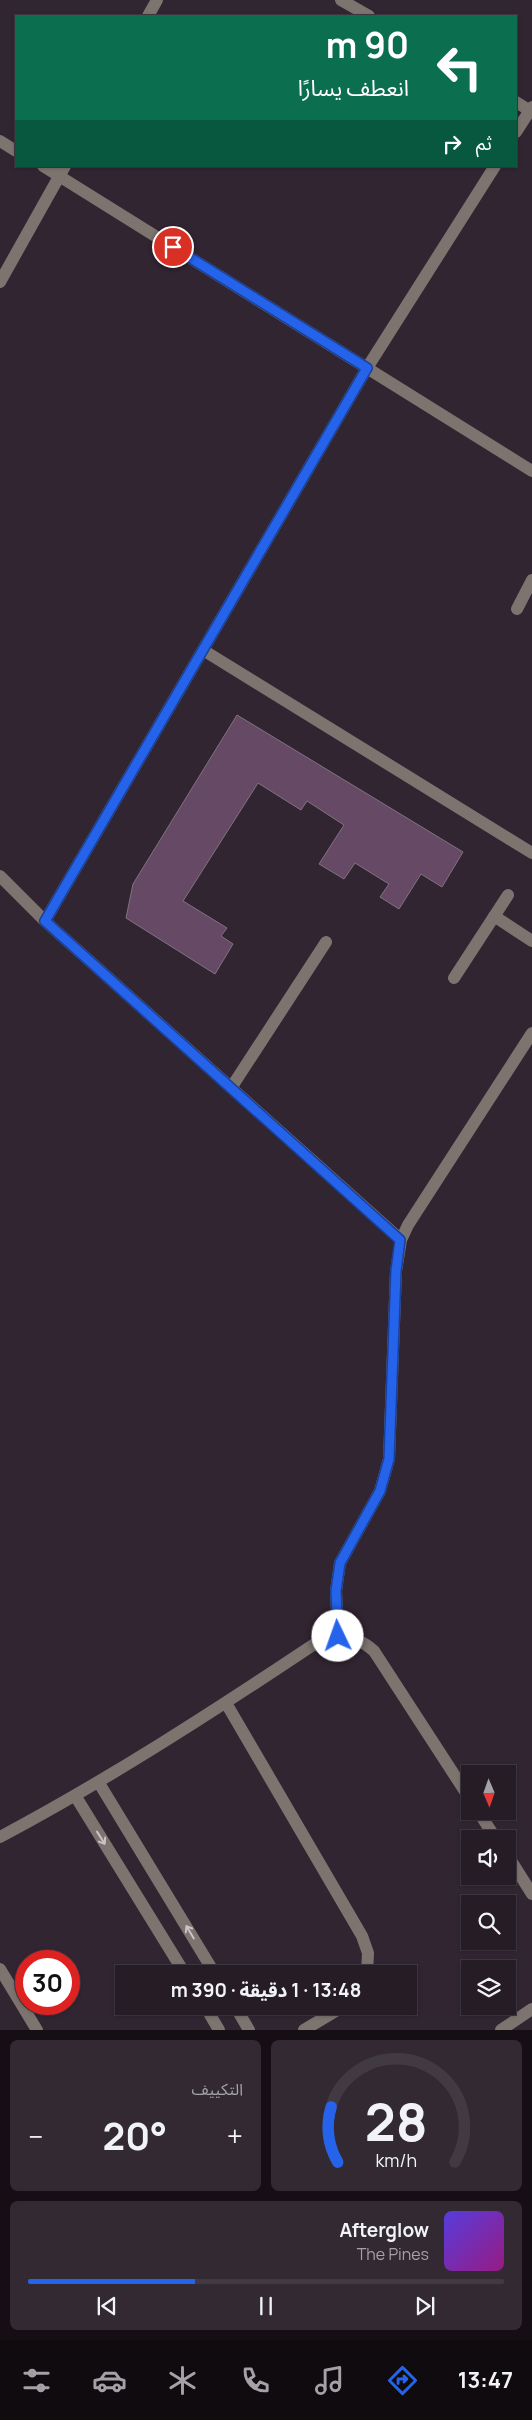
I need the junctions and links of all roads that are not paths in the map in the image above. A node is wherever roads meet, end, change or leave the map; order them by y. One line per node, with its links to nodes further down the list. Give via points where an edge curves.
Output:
1 (158, 0): 3 (street)
2 (341, 0): 4 (street)
3 (149, 15)
4 (367, 15)
5 (517, 103): 6 (street)
6 (531, 110): 7 (street)
7 (517, 131)
8 (0, 141): 9 (street)
9 (15, 150)
10 (47, 167): 12 (street)
11 (494, 167): 14 (street)
12 (63, 171): 13 (street); 14 (street)
13 (0, 282)
14 (367, 368): 15 (street); 18 (street)
15 (532, 472)
16 (532, 580): 17 (street)
17 (516, 609)
18 (203, 650): 19 (street); 23 (street)
19 (532, 853)
20 (0, 876): 23 (street)
21 (508, 896): 22 (street)
22 (494, 916): 24 (street); 26 (street)
23 (45, 921): 28 (street)
24 (532, 941)
25 (326, 942): 28 (street)
26 (454, 978)
27 (532, 1033): 29 (street)
28 (231, 1088): 29 (street)
29 (400, 1240): 30 (street, via 389,1459 380,1491 340,1563)
30 (338, 1636): 31 (street, via 325,1638); 33 (street, via 364,1642 374,1651)
31 (226, 1704): 32 (street); 40 (street, via 362,1936 368,1953)
32 (99, 1783): 34 (street); 39 (street, one-way to 32)
33 (461, 1785)
34 (76, 1797): 35 (street); 38 (street, one-way to 38)
35 (0, 1837)
36 (516, 1869): 37 (street)
37 (532, 1894)
38 (179, 1965)
39 (210, 1965)
40 (367, 1965)
41 (0, 1969): 46 (street)
42 (532, 2009): 50 (street)
43 (210, 2015): 47 (street)
44 (240, 2015): 48 (street)
45 (329, 2015): 49 (street)
46 (37, 2030)
47 (219, 2030)
48 (249, 2030)
49 (304, 2030)
50 (502, 2030)

